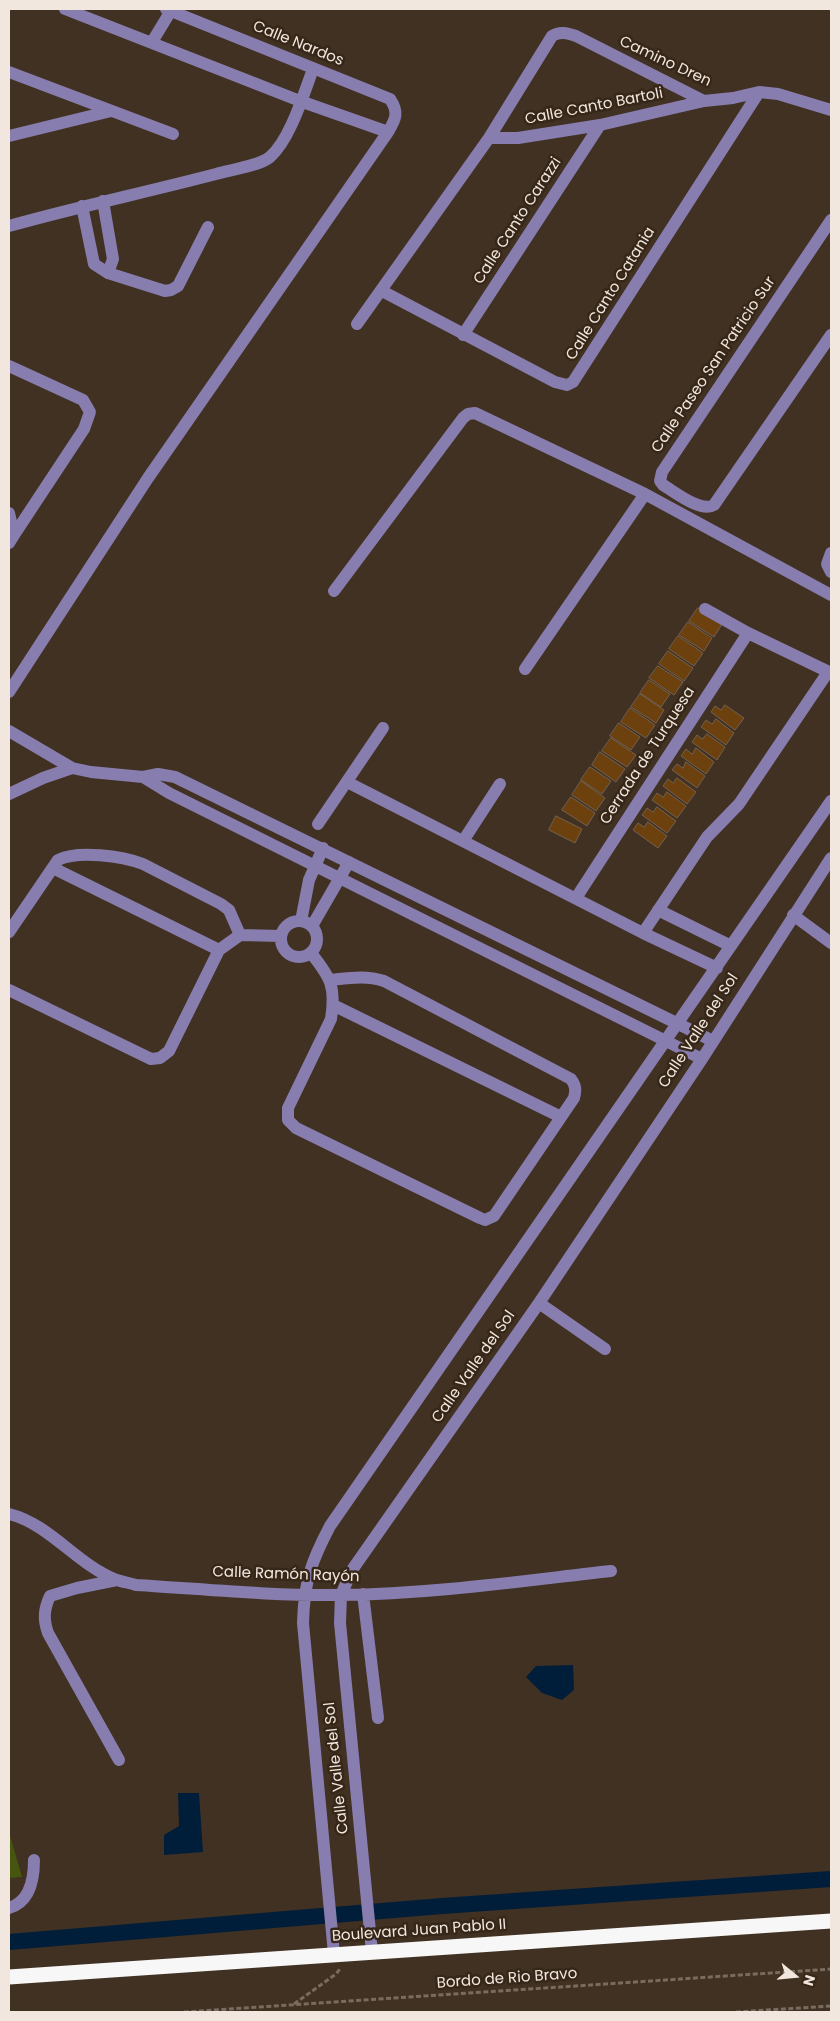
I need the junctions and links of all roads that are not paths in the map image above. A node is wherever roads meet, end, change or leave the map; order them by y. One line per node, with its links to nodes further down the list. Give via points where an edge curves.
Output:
1 (65, 9): 3 (street)
2 (169, 9): 3 (street); 4 (street, Calle Nardos)
3 (152, 42): 7 (street)
4 (314, 69): 7 (street); 12 (street, Calle Nardos, via 390,98 396,108 396,118)
5 (9, 72): 10 (street)
6 (759, 92): 8 (street, Camino Dren); 9 (street, Camino Dren, via 778,94); 24 (street, Calle Canto Catania, via 573,382 567,385 555,382)
7 (300, 101): 12 (street); 16 (street, via 286,135 269,158)
8 (704, 101): 11 (street, Calle Canto Bartoli); 15 (street, Camino Dren, via 576,36 557,33 552,36)
9 (831, 110)
10 (111, 111): 13 (street); 14 (street)
11 (600, 125): 15 (street, Calle Canto Bartoli, via 518,138); 24 (street, Calle Canto Carazzi)
12 (388, 132): 38 (street, via 148,478)
13 (172, 134)
14 (9, 136)
15 (489, 138): 22 (street)
16 (103, 201): 17 (street); 21 (street, via 113,259)
17 (82, 206): 19 (street); 21 (street, via 94,264)
18 (831, 220): 25 (street, Calle Paseo San Patricio Sur, via 662,472 660,481 663,485 701,508 714,505)
19 (9, 226)
20 (208, 227): 21 (street, via 178,286 171,290 165,291)
21 (108, 273)
22 (382, 291): 23 (street); 24 (street, Calle Canto Catania)
23 (358, 324)
24 (463, 335)
25 (831, 336)
26 (9, 366): 29 (street, via 83,400 90,412 84,429)
27 (645, 494): 32 (street, via 483,417 468,414); 33 (street); 36 (street)
28 (9, 513): 29 (street)
29 (12, 539)
30 (831, 553): 31 (street, via 827,564)
31 (831, 572)
32 (334, 591)
33 (831, 595)
34 (705, 609): 35 (street)
35 (748, 633): 37 (street); 55 (street, Cerrada de Turquesa)
36 (525, 669)
37 (830, 673): 56 (street, via 740,804 707,837)
38 (9, 692)
39 (383, 728): 43 (street)
40 (9, 730): 41 (street)
41 (72, 768): 42 (street); 45 (street)
42 (143, 777): 49 (street, via 158,774 175,777); 52 (street)
43 (347, 782): 47 (street); 48 (street)
44 (500, 784): 48 (street)
45 (9, 794)
46 (831, 801): 64 (street)
47 (318, 824)
48 (464, 841): 55 (street)
49 (323, 848): 51 (street); 52 (street)
50 (831, 858): 57 (street, Calle Valle del Sol)
51 (349, 862): 54 (street); 71 (street)
52 (315, 866): 54 (street); 58 (street, via 309,880)
53 (53, 868): 59 (street); 61 (street, via 67,855 130,859 221,904 228,910); 65 (street)
54 (340, 878): 58 (street); 73 (street)
55 (576, 898): 60 (street)
56 (658, 910): 60 (street); 64 (street)
57 (793, 915): 63 (street); 72 (street, Calle Valle del Sol)
58 (306, 924): 62 (street, via 290,923); 66 (street, via 317,937)
59 (9, 932)
60 (643, 933): 67 (street)
61 (240, 935): 62 (street); 65 (street)
62 (281, 936): 66 (street, via 287,953 299,957)
63 (831, 943)
64 (731, 946): 67 (street)
65 (219, 950): 69 (street, via 169,1051 160,1058 151,1059)
66 (311, 953): 68 (street)
67 (717, 968): 71 (street)
68 (331, 980): 70 (street); 75 (street, via 360,976 384,981 571,1079 576,1091)
69 (9, 990)
70 (333, 1005): 75 (street); 75 (street, via 331,1019 288,1108 288,1120 314,1137 485,1220 494,1216)
71 (679, 1024): 72 (street); 73 (street)
72 (713, 1041): 74 (street, Calle Valle del Sol)
73 (666, 1042): 74 (street); 82 (street, via 330,1526 316,1553)
74 (702, 1060): 76 (street, Calle Valle del Sol)
75 (561, 1117)
76 (539, 1303): 77 (street); 83 (street, Calle Valle del Sol, via 372,1540 352,1570)
77 (606, 1349)
78 (9, 1514): 80 (street, Calle Ramón Rayón, via 33,1524)
79 (611, 1571): 81 (street, Calle Ramón Rayón, via 451,1589)
80 (117, 1580): 82 (street, Calle Ramón Rayón, via 136,1585); 85 (street, via 50,1596 44,1621)
81 (363, 1594): 83 (street, Calle Ramón Rayón); 84 (street)
82 (304, 1595): 83 (street, Calle Ramón Rayón); 90 (street, via 303,1623)
83 (341, 1595): 89 (street, Calle Valle del Sol, via 340,1623)
84 (378, 1718)
85 (119, 1760)
86 (34, 1860): 87 (street, via 30,1888 23,1900)
87 (9, 1908)
88 (831, 1921): 89 (highway, Boulevard Juan Pablo II)
89 (372, 1952): 90 (highway, Boulevard Juan Pablo II)
90 (334, 1954): 91 (highway, Boulevard Juan Pablo II)
91 (9, 1977)

